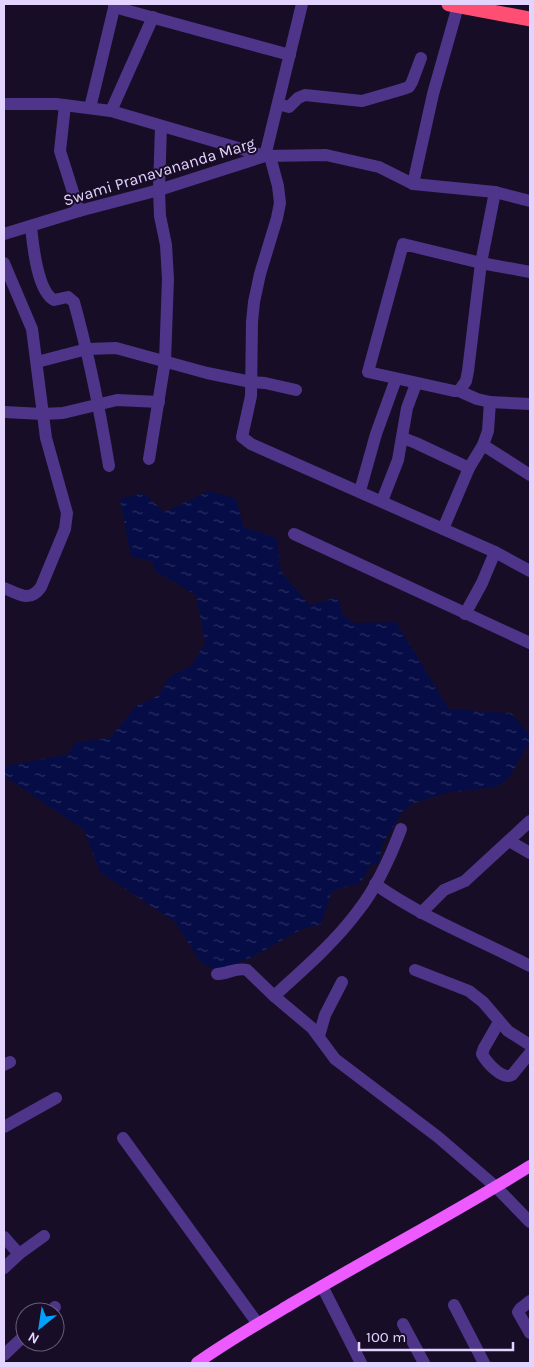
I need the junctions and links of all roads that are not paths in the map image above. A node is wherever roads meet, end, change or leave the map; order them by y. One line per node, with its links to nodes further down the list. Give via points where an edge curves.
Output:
1 (302, 4): 6 (street)
2 (453, 5): 5 (highway); 15 (street)
3 (115, 6): 4 (street); 11 (street)
4 (153, 17): 6 (street); 12 (street)
5 (530, 19)
6 (290, 55): 9 (street)
7 (421, 58): 9 (street, via 412,82 400,90 362,101 305,95 289,106)
8 (4, 104): 10 (street)
9 (278, 104): 14 (street)
10 (65, 105): 11 (street); 19 (street, via 60,151)
11 (90, 108): 12 (street)
12 (111, 112): 13 (street)
13 (161, 126): 14 (street); 16 (street)
14 (267, 156): 15 (street, Swami Pranavananda Marg, via 326,155 379,167); 16 (street, Swami Pranavananda Marg); 29 (street, via 278,186 280,203 254,302)
15 (414, 184): 17 (street, Swami Pranavananda Marg)
16 (159, 190): 19 (street, Swami Pranavananda Marg); 26 (street, via 168,279)
17 (495, 192): 18 (street, Swami Pranavananda Marg); 23 (street)
18 (530, 201)
19 (78, 211): 20 (street, Swami Pranavananda Marg)
20 (30, 227): 21 (street, Swami Pranavananda Marg); 25 (street, via 35,264 47,295 54,300 68,297 74,302)
21 (4, 234)
22 (4, 263): 27 (street, via 29,320)
23 (481, 263): 24 (street); 28 (street, via 403,244 368,372); 32 (street, via 468,371)
24 (530, 272)
25 (87, 349): 26 (street, via 116,348); 27 (street); 35 (street)
26 (165, 361): 29 (street); 33 (street)
27 (37, 362): 38 (street)
28 (396, 379): 30 (street); 45 (street)
29 (251, 382): 31 (street); 45 (street, via 251,396 242,431 245,441)
30 (416, 384): 32 (street); 39 (street, via 407,408)
31 (296, 390)
32 (459, 391): 34 (street)
33 (159, 402): 35 (street, via 117,400); 41 (street)
34 (490, 402): 36 (street); 40 (street, via 488,431)
35 (99, 403): 38 (street); 42 (street)
36 (530, 404)
37 (4, 412): 38 (street)
38 (43, 414): 51 (street, via 66,520 45,579 36,594 25,596)
39 (402, 438): 43 (street); 46 (street, via 398,460)
40 (483, 444): 43 (street); 44 (street)
41 (149, 459)
42 (109, 466)
43 (469, 468): 47 (street)
44 (530, 475)
45 (360, 492): 46 (street)
46 (382, 501): 47 (street)
47 (443, 529): 49 (street)
48 (294, 534): 52 (street)
49 (495, 552): 50 (street); 52 (street)
50 (530, 571)
51 (4, 588)
52 (465, 614): 53 (street)
53 (530, 643)
54 (530, 821): 56 (street)
55 (401, 829): 58 (street)
56 (509, 841): 57 (street); 59 (street, via 465,881 444,890)
57 (530, 853)
58 (375, 884): 59 (street); 64 (street, via 342,929)
59 (421, 912): 60 (street)
60 (530, 966)
61 (415, 970): 65 (street, via 469,991)
62 (217, 974): 64 (street, via 242,968)
63 (342, 982): 66 (street)
64 (274, 996): 66 (street)
65 (499, 1022): 67 (street); 68 (street, via 484,1048 482,1054 485,1059 509,1077)
66 (318, 1036): 73 (street, via 335,1059)
67 (530, 1045)
68 (530, 1052)
69 (56, 1098): 70 (street)
70 (4, 1127)
71 (123, 1138): 82 (street)
72 (530, 1166): 73 (main road)
73 (496, 1187): 74 (street); 79 (main road)
74 (530, 1222)
75 (44, 1236): 77 (street)
76 (4, 1237): 77 (street)
77 (19, 1254): 78 (street)
78 (4, 1268)
79 (322, 1286): 82 (main road); 89 (street)
80 (530, 1301): 84 (street, via 518,1312)
81 (454, 1305): 91 (street)
82 (258, 1324): 88 (main road)
83 (403, 1324): 90 (street)
84 (530, 1333)
85 (15, 1345): 86 (street)
86 (4, 1357): 87 (street)
87 (9, 1363)
88 (197, 1363)
89 (361, 1363)
90 (424, 1363)
91 (484, 1363)

